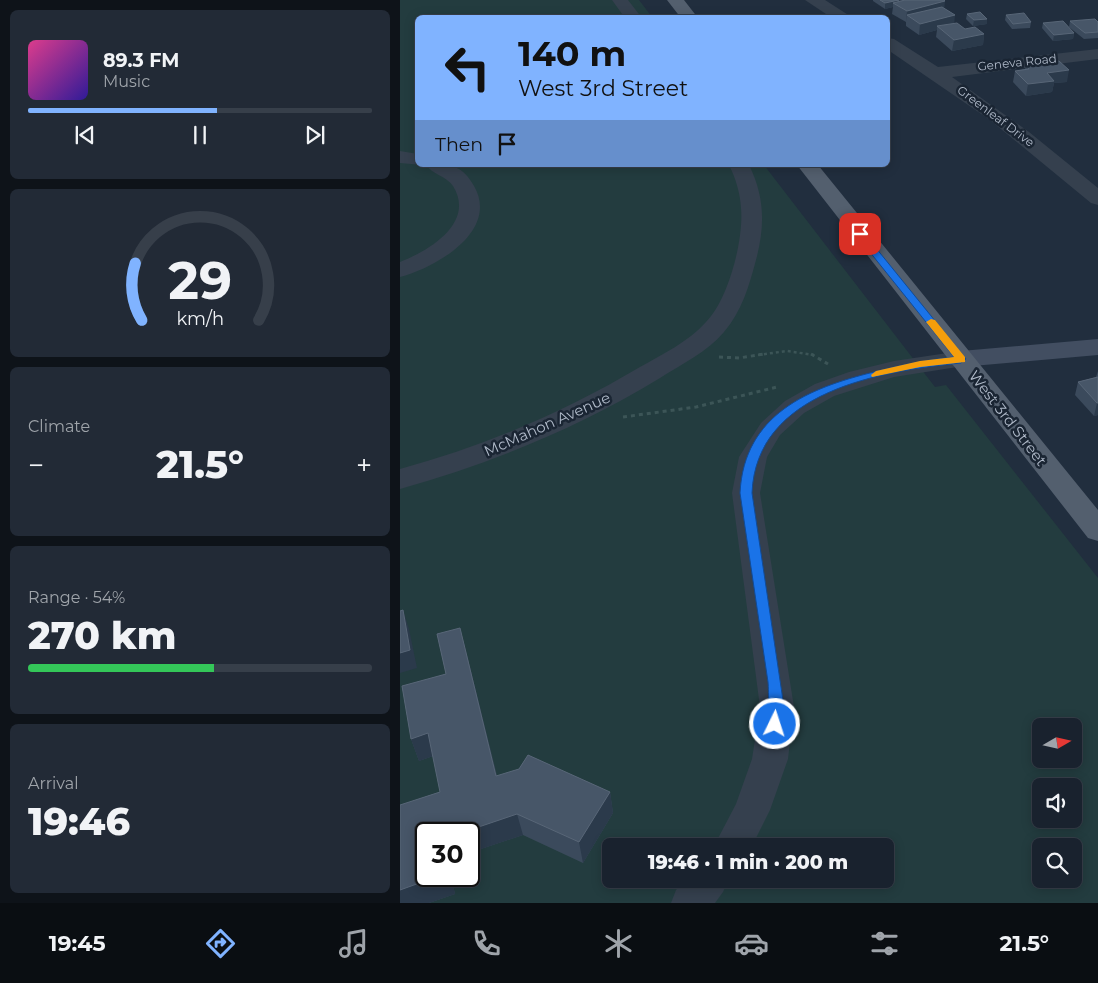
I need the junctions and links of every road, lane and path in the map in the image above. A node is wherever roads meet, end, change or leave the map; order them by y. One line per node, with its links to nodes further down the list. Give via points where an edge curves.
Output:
1 (620, 0): 4 (street)
2 (674, 0): 5 (main road)
3 (813, 0): 6 (street)
4 (632, 15)
5 (687, 15)
6 (840, 15)
7 (890, 44): 9 (street, Greenleaf Drive)
8 (1098, 54): 9 (street, Geneva Road)
9 (936, 72): 15 (street, Greenleaf Drive, via 1044,152)
10 (400, 157): 11 (street)
11 (415, 160)
12 (440, 167): 16 (street, via 462,183 469,197 469,213 461,230 440,251)
13 (740, 167): 17 (street, McMahon Avenue, via 751,199 754,222 750,243 729,308 712,331)
14 (809, 167): 19 (main road, West 3rd Street)
15 (1098, 199)
16 (400, 270)
17 (695, 345): 20 (path, via 710,356 741,359 786,350 800,351 824,360); 23 (street, McMahon Avenue, via 607,399 562,420 476,456)
18 (1098, 347): 19 (street)
19 (961, 359): 24 (main road, West 3rd Street); 25 (street, via 920,364 819,392 776,421 756,448 746,493 777,707 770,759 752,810)
20 (832, 368)
21 (780, 387): 22 (path, via 687,409)
22 (616, 417)
23 (400, 479)
24 (1098, 530)
25 (737, 838)
26 (702, 888): 27 (street)
27 (690, 903)

